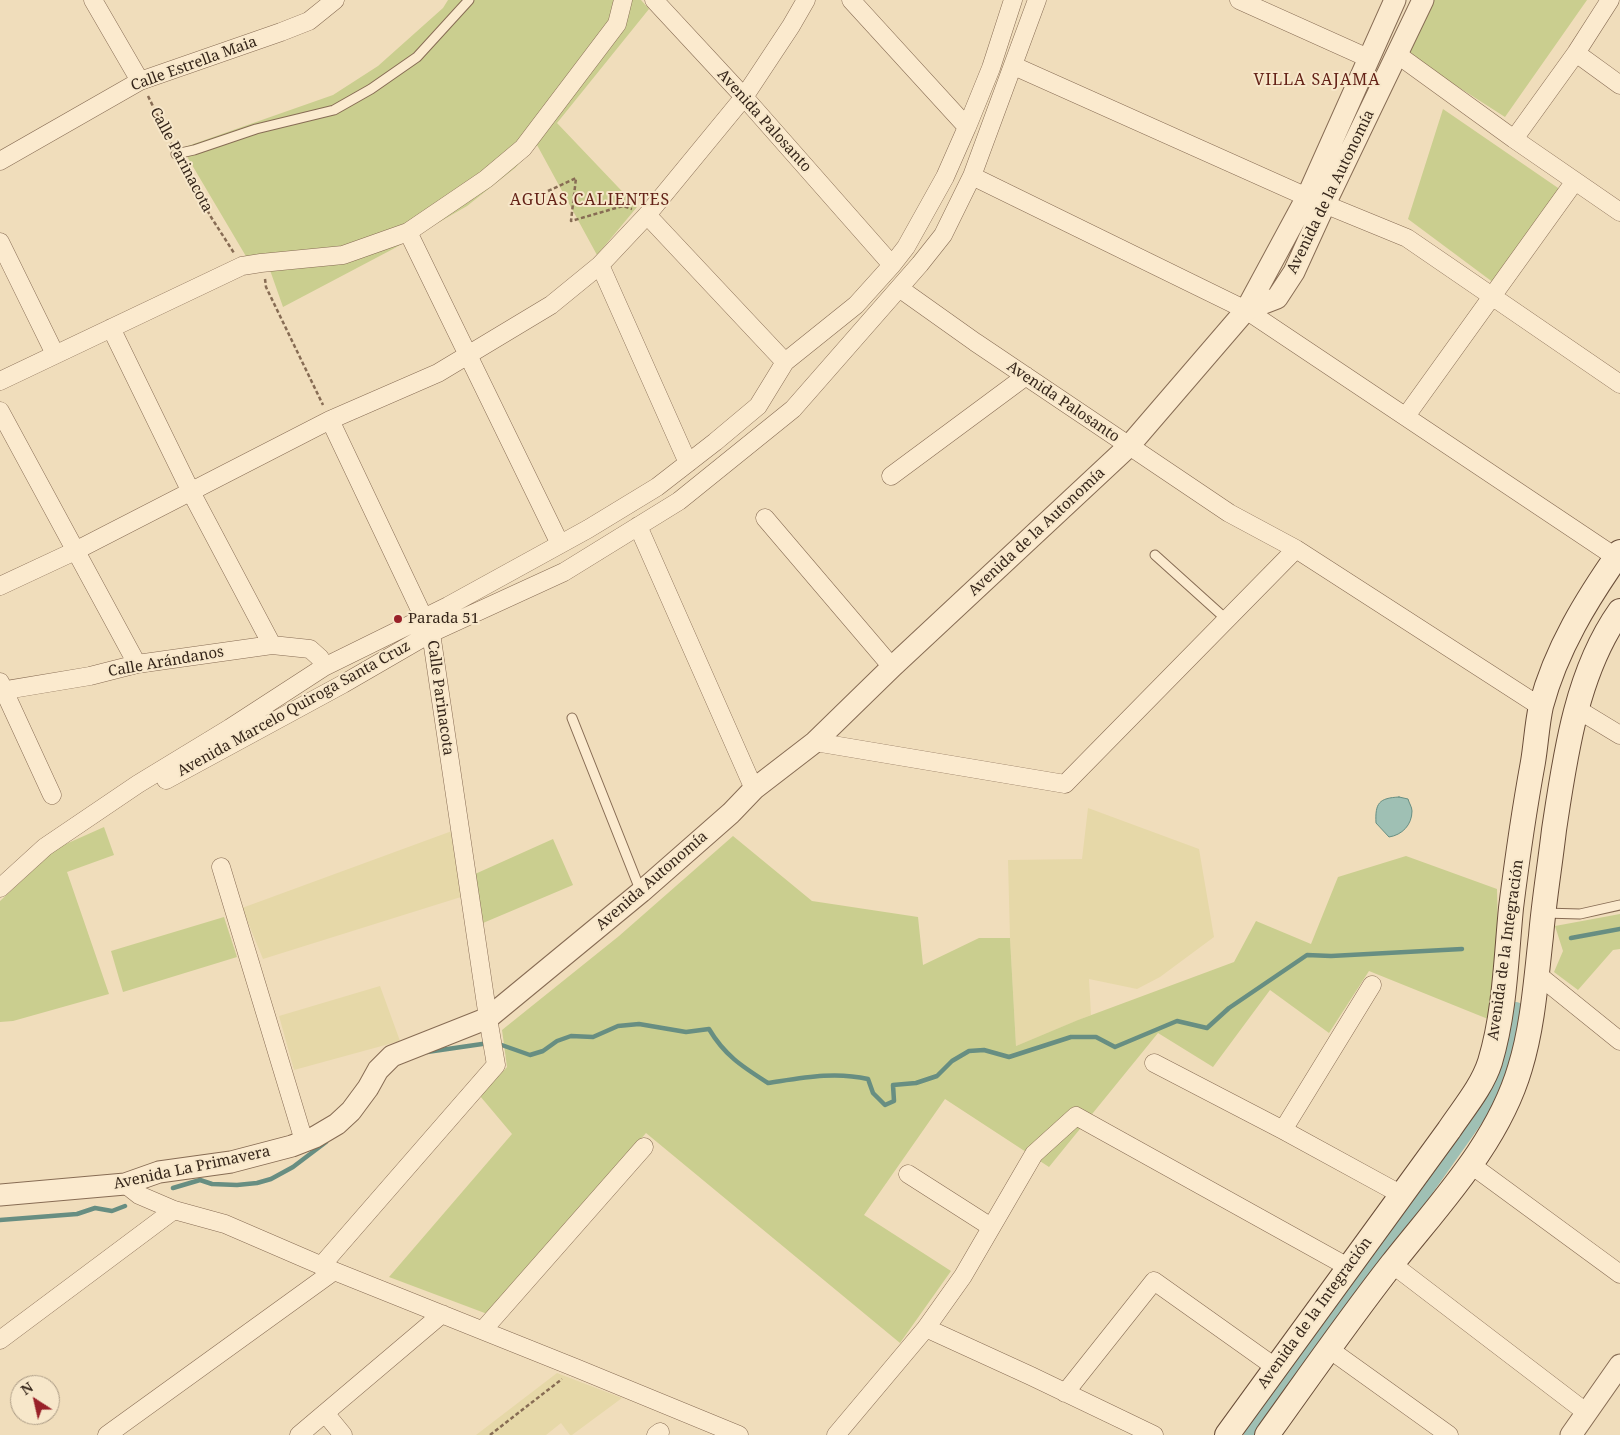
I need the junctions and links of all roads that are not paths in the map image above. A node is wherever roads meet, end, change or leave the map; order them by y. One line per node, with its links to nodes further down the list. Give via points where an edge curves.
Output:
1 (93, 0): 18 (street)
2 (335, 0): 18 (street, Calle Estrella Maia, via 309,21)
3 (470, 0): 23 (lane, via 417,57 334,110 256,129)
4 (623, 0): 30 (street, via 617,24 523,148 486,179)
5 (654, 0): 20 (street, Avenida Palosanto)
6 (806, 0): 20 (street)
7 (851, 0): 21 (street)
8 (1013, 0): 21 (street, Avenida Marcelo Quiroga Santa Cruz)
9 (1037, 0): 17 (street, Avenida Marcelo Quiroga Santa Cruz)
10 (1239, 0): 16 (street)
11 (1395, 0): 16 (street, Avenida de la Autonomía)
12 (1423, 0): 15 (street, Avenida de la Autonomía)
13 (1610, 0): 14 (street)
14 (1576, 53): 19 (street); 22 (street)
15 (1398, 55): 22 (street); 27 (street, Avenida de la Autonomía)
16 (1368, 58): 27 (street, Avenida de la Autonomía)
17 (1014, 66): 25 (street, Avenida Marcelo Quiroga Santa Cruz); 27 (street)
18 (140, 81): 24 (street, Calle Estrella Maia)
19 (1620, 84)
20 (744, 96): 29 (street); 33 (street, Avenida Palosanto)
21 (967, 127): 33 (street, Avenida Marcelo Quiroga Santa Cruz, via 940,185 906,247)
22 (1514, 139): 26 (street)
23 (176, 154)
24 (0, 161)
25 (972, 176): 34 (street, Avenida Marcelo Quiroga Santa Cruz, via 943,235); 36 (street)
26 (1575, 181): 28 (street); 35 (street)
27 (1316, 200): 35 (street, via 1407,238); 36 (street, Avenida de la Autonomía)
28 (1620, 212)
29 (647, 215): 32 (street); 40 (street)
30 (408, 232): 37 (street, via 343,255 242,266); 39 (street)
31 (0, 242): 38 (street)
32 (600, 265): 39 (street, via 551,305); 48 (street)
33 (892, 265): 40 (street, Avenida Marcelo Quiroga Santa Cruz, via 856,305)
34 (900, 288): 41 (street, Avenida Palosanto); 52 (street, Avenida Marcelo Quiroga Santa Cruz, via 793,409 679,501)
35 (1492, 296): 43 (street); 45 (street)
36 (1246, 310): 45 (street); 47 (street, Avenida de la Autonomía)
37 (111, 328): 38 (street); 50 (street)
38 (56, 354): 42 (street)
39 (467, 354): 46 (street, via 438,372); 53 (street)
40 (785, 362): 48 (street, Avenida Marcelo Quiroga Santa Cruz, via 758,406)
41 (1026, 376): 47 (street, Avenida Palosanto); 49 (street)
42 (0, 381)
43 (1620, 384)
44 (0, 411): 55 (street)
45 (1406, 416): 57 (street)
46 (330, 420): 50 (street); 61 (street, Calle Parinacota)
47 (1129, 446): 54 (street, Avenida Palosanto, via 1229,513); 65 (street, Avenida de la Autonomía)
48 (688, 463): 53 (street, Avenida Marcelo Quiroga Santa Cruz, via 656,487)
49 (891, 476)
50 (191, 492): 55 (street); 62 (street)
51 (765, 518): 65 (street)
52 (638, 526): 61 (street, Avenida Marcelo Quiroga Santa Cruz, via 564,572); 72 (street)
53 (560, 544): 61 (street, Avenida Marcelo Quiroga Santa Cruz, via 448,606)
54 (1296, 549): 60 (street); 67 (street, Avenida Palosanto)
55 (75, 551): 58 (street); 63 (street)
56 (1155, 555): 60 (lane)
57 (1619, 556): 67 (main road, Avenida de la Integración, via 1588,599 1568,635)
58 (0, 586)
59 (1620, 611): 68 (main road, Avenida de la Integración, via 1595,655)
60 (1226, 619): 71 (street, via 1064,784)
61 (427, 625): 64 (street, Avenida Marcelo Quiroga Santa Cruz); 74 (street, Avenida Marcelo Quiroga Santa Cruz, via 344,684); 84 (street, Calle Parinacota)
62 (272, 645): 63 (street, Calle Arándanos); 64 (street, Calle Arándanos, via 310,649)
63 (137, 664): 66 (street, Calle Arándanos, via 90,676)
64 (324, 667): 74 (street, Avenida Marcelo Quiroga Santa Cruz)
65 (892, 667): 71 (street, Avenida de la Autonomía)
66 (2, 688): 73 (street)
67 (1541, 707): 81 (main road, Avenida de la Integración, via 1511,909)
68 (1577, 709): 70 (street); 79 (main road, Avenida de la Integración, via 1564,761)
69 (572, 718): 77 (lane)
70 (1620, 735)
71 (815, 742): 72 (street, Avenida Autonomía)
72 (754, 789): 77 (street, Avenida Autonomía)
73 (52, 795)
74 (68, 832): 76 (street, Avenida Marcelo Quiroga Santa Cruz, via 45,847)
75 (221, 867): 88 (street)
76 (0, 888)
77 (641, 892): 84 (street, Avenida Autonomía)
78 (1620, 905): 79 (lane, via 1580,914)
79 (1543, 913): 80 (main road, Avenida de la Integración)
80 (1540, 945): 81 (main road); 82 (main road, Avenida de la Integración)
81 (1509, 946): 93 (main road, Avenida de la Integración, via 1490,1063 1476,1091)
82 (1537, 974): 85 (street); 90 (main road, Avenida de la Integración, via 1529,1030 1511,1096)
83 (1372, 985): 87 (street)
84 (488, 1018): 88 (street, Avenida La Primavera, via 392,1056 337,1124); 99 (street, Calle Parinacota, via 496,1065)
85 (1620, 1041)
86 (1154, 1063): 87 (street)
87 (1283, 1130): 93 (street)
88 (304, 1141): 92 (street, Avenida La Primavera, via 231,1162 159,1172)
89 (644, 1147): 103 (street)
90 (1470, 1164): 97 (main road, Avenida de la Integración); 100 (street)
91 (908, 1174): 96 (street)
92 (125, 1184): 94 (street, Avenida La Primavera); 95 (street)
93 (1402, 1194): 98 (main road, Avenida de la Integración)
94 (0, 1195)
95 (174, 1210): 99 (street, via 225,1224); 104 (street)
96 (991, 1227): 98 (street, via 1034,1154 1076,1116); 102 (street, via 963,1276)
97 (1392, 1264): 105 (main road, Avenida de la Integración); 110 (street)
98 (1348, 1267): 107 (main road, Avenida de la Integración)
99 (327, 1268): 101 (street); 111 (street)
100 (1620, 1274)
101 (442, 1314): 103 (street); 109 (street)
102 (926, 1328): 108 (street); 115 (street)
103 (483, 1330): 114 (street)
104 (0, 1340)
105 (1329, 1349): 118 (main road, Avenida de la Integración); 119 (street)
106 (1620, 1366): 110 (street)
107 (1275, 1367): 108 (street, via 1154,1281); 117 (main road, Avenida de la Integración)
108 (1065, 1393): 116 (street)
109 (325, 1413): 112 (street); 113 (street)
110 (1587, 1413): 120 (street)
111 (107, 1435)
112 (299, 1435)
113 (343, 1435)
114 (739, 1435)
115 (836, 1435)
116 (1154, 1435)
117 (1227, 1435)
118 (1267, 1435)
119 (1449, 1435)
120 (1571, 1435)

